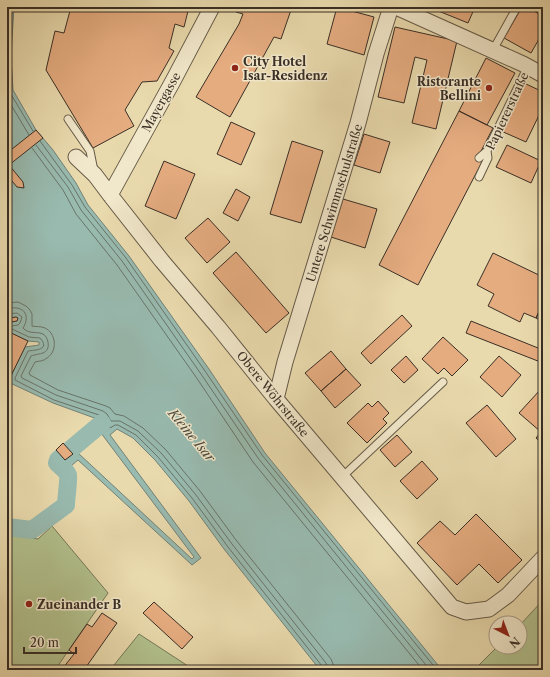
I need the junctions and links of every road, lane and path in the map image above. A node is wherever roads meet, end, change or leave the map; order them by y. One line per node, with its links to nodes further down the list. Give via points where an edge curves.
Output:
1 (212, 7): 14 (street, Mayergasse)
2 (391, 7): 16 (street, Untere Schwimmschulstraße)
3 (396, 7): 5 (street, Papiererstraße)
4 (517, 7): 5 (lane)
5 (493, 50): 6 (street, Papiererstraße)
6 (528, 66): 7 (street, Papiererstraße); 9 (lane, Papiererstraße)
7 (543, 75)
8 (68, 119): 12 (lane, via 90,151)
9 (487, 151): 11 (lane); 13 (lane, Papiererstraße, via 488,158)
10 (76, 157): 12 (street, Obere Wöhrstraße)
11 (479, 158)
12 (95, 176): 14 (street, Obere Wöhrstraße)
13 (479, 177)
14 (110, 195): 16 (street, Obere Wöhrstraße)
15 (444, 382): 17 (lane)
16 (276, 399): 17 (street, Obere Wöhrstraße)
17 (342, 477): 18 (street, Obere Wöhrstraße, via 452,607 466,612 489,609 508,595)
18 (543, 558)

